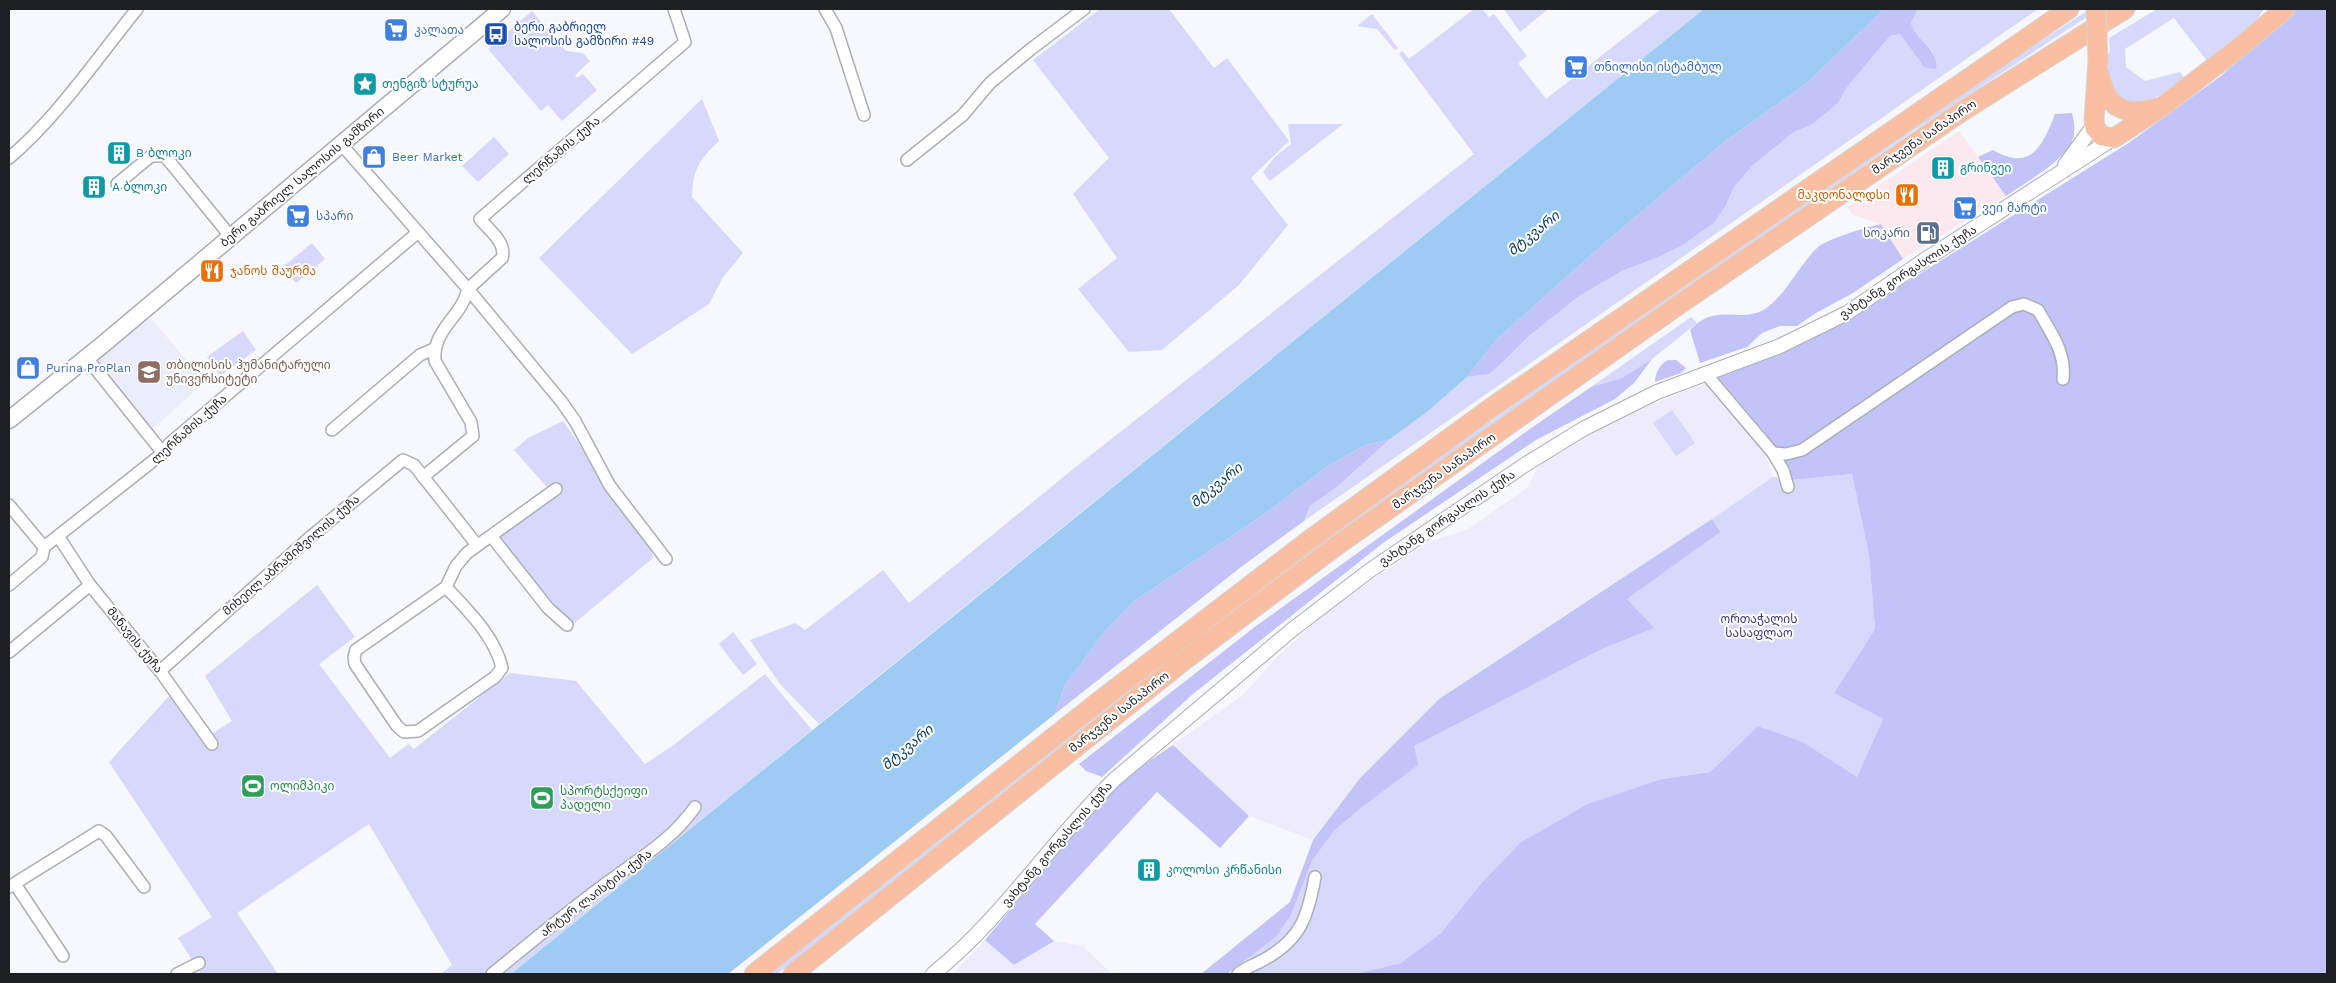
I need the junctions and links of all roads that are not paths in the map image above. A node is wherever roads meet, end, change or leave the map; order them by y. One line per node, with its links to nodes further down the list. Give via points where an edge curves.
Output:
1 (137, 9): 19 (street, via 54,112)
2 (502, 9): 18 (main road, ბერი გაბრიელ სალოსის გამზირი)
3 (674, 9): 25 (street, ლერწამის ქუჩა, via 685,42 480,219 503,246 504,252 502,258)
4 (825, 9): 15 (street, via 836,28)
5 (1084, 9): 20 (street, via 1030,48 990,84 963,116)
6 (2069, 9): 58 (highway, მარჯვენა სანაპირო, via 1491,408 1316,536 1102,699)
7 (2096, 9): 12 (highway, bridge)
8 (2124, 9): 59 (highway, მარჯვენა სანაპირო, via 1960,112 1332,549 1182,662)
9 (2268, 9): 11 (highway)
10 (2285, 9): 11 (highway)
11 (2240, 47): 13 (highway)
12 (2098, 60): 14 (highway, via 2104,92); 16 (highway)
13 (2163, 106): 14 (highway, via 2144,112); 17 (highway)
14 (2119, 107): 16 (highway, via 2104,106); 17 (highway, via 2127,123)
15 (864, 115)
16 (2095, 120): 17 (highway, via 2102,136); 21 (street, via 2075,155)
17 (2118, 136): 21 (street)
18 (341, 144): 23 (street); 24 (main road, ბერი გაბრიელ სალოსის გამზირი)
19 (9, 158)
20 (907, 160)
21 (2047, 183): 28 (street, ვახტანგ გორგასლის ქუჩა, via 1930,256 1848,313 1780,346)
22 (117, 184): 24 (street, via 151,156 165,156)
23 (417, 233): 25 (street); 32 (street, ლერწამის ქუჩა)
24 (231, 237): 27 (main road, ბერი გაბრიელ სალოსის გამზირი)
25 (468, 289): 26 (street); 42 (street, via 561,401 610,486)
26 (434, 349): 31 (street, via 420,355); 34 (street, via 435,361 474,429 473,436)
27 (86, 357): 30 (main road, ბერი გაბრიელ სალოსის გამზირი); 32 (street)
28 (1706, 374): 33 (street); 60 (street, ვახტანგ გორგასლის ქუჩა, via 1657,392 1583,429 1393,554 1293,629 1092,801 1005,904)
29 (2063, 380): 33 (street, via 2064,364 2038,310 2024,304 2012,307 1802,450)
30 (9, 420)
31 (332, 430)
32 (162, 453): 38 (street, ლერწამის ქუჩა)
33 (1773, 453): 35 (street)
34 (423, 478): 40 (street, მიხეილ აბრამიშვილის ქუჩა); 48 (street, მიხეილ აბრამიშვილის ქუჩა, via 414,465 403,460 398,463)
35 (1788, 487)
36 (556, 489): 39 (street)
37 (9, 505): 41 (street)
38 (58, 536): 41 (street, ლერწამის ქუჩა); 43 (street, მანავის ქუჩა)
39 (492, 537): 40 (street); 46 (street, via 548,608)
40 (477, 545): 45 (street, via 456,566)
41 (44, 547): 44 (street, ლერწამის ქუჩა, via 42,557)
42 (666, 559)
43 (90, 584): 47 (street); 48 (street, მანავის ქუჩა)
44 (9, 585)
45 (446, 587): 45 (street, via 356,650 355,664 404,732 418,730 495,677 502,668 499,653 491,641)
46 (567, 625)
47 (9, 652)
48 (160, 671): 49 (street, მანავის ქუჩა)
49 (212, 744)
50 (694, 807): 57 (street, არტურ ლაისტის ქუჩა, via 662,844 596,891)
51 (1315, 877): 61 (street, via 1305,920 1290,942)
52 (12, 886): 53 (street, via 98,831 106,836); 54 (street)
53 (144, 887)
54 (63, 956)
55 (199, 963): 56 (street)
56 (177, 974)
57 (492, 974)
58 (754, 974)
59 (793, 974)
60 (933, 974)
61 (1238, 974)

